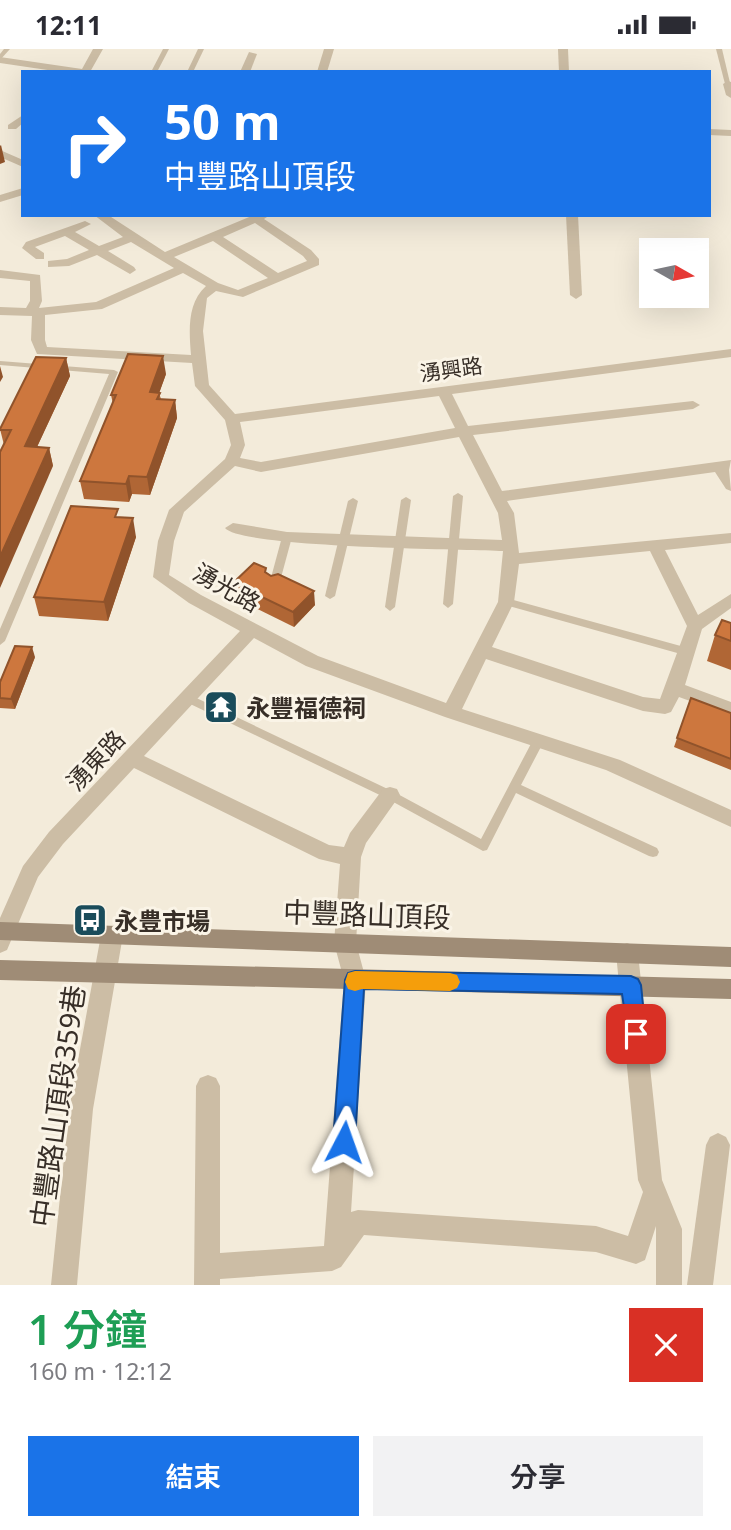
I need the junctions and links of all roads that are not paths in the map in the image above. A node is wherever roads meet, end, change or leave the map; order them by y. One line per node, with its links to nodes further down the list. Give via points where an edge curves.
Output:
1 (7, 49): 9 (lane)
2 (99, 49): 11 (street)
3 (166, 49): 12 (lane)
4 (201, 49): 13 (lane)
5 (329, 49): 15 (street)
6 (563, 49): 16 (street)
7 (719, 49): 17 (lane)
8 (252, 54): 14 (street)
9 (0, 59): 10 (street)
10 (70, 70)
11 (84, 70)
12 (155, 70)
13 (191, 70)
14 (246, 70)
15 (323, 70)
16 (564, 70)
17 (730, 85): 18 (street)
18 (731, 95)
19 (21, 120): 20 (street)
20 (12, 127)
21 (711, 132): 22 (street)
22 (731, 133)
23 (0, 152): 24 (street)
24 (21, 163)
25 (21, 192): 26 (street)
26 (1, 198)
27 (103, 217): 33 (street)
28 (260, 217): 32 (street); 41 (street, via 315,262)
29 (572, 217): 43 (street)
30 (85, 224): 31 (street)
31 (66, 231): 34 (street); 35 (street, via 30,245)
32 (214, 236): 36 (street); 41 (street)
33 (132, 238): 34 (street); 36 (street)
34 (99, 249): 37 (street); 39 (street)
35 (40, 256)
36 (167, 256): 38 (street)
37 (52, 264)
38 (184, 268): 42 (street); 45 (street, via 98,306)
39 (130, 270)
40 (0, 274): 45 (street, via 36,278)
41 (278, 279): 42 (street, via 239,294)
42 (214, 286): 47 (street, via 201,297)
43 (576, 295)
44 (0, 311): 45 (street)
45 (34, 312): 47 (street, via 42,351)
46 (731, 353): 49 (street, 湧興路)
47 (198, 359): 51 (street, via 202,386)
48 (0, 363): 76 (lane, via 114,372)
49 (443, 391): 51 (street, 湧興路); 52 (street)
50 (693, 405): 52 (street)
51 (232, 419): 53 (street, via 237,445)
52 (466, 431): 53 (street, via 261,467); 57 (street)
53 (233, 461): 75 (street, 湧光路, via 177,510 160,577)
54 (725, 465): 55 (street); 57 (street)
55 (731, 486)
56 (458, 496): 65 (lane)
57 (498, 496): 67 (street, via 506,513)
58 (406, 500): 64 (lane)
59 (353, 501): 63 (lane)
60 (233, 528): 61 (street)
61 (287, 537): 63 (street); 68 (lane)
62 (731, 537): 66 (street)
63 (344, 539): 64 (street); 69 (lane)
64 (401, 541): 65 (street); 73 (lane)
65 (455, 543): 67 (street); 72 (lane)
66 (655, 546): 67 (street); 74 (street)
67 (511, 553): 71 (street)
68 (274, 585)
69 (330, 596)
70 (731, 600): 74 (street)
71 (506, 602): 77 (street); 78 (lane)
72 (448, 604)
73 (390, 607)
74 (695, 626): 78 (street)
75 (252, 629): 80 (street, 湧東路); 82 (street, 湧光路, via 312,661)
76 (0, 641)
77 (483, 651): 79 (street, via 643,704 664,707); 82 (street)
78 (688, 652): 79 (street)
79 (676, 688): 81 (street)
80 (188, 698): 84 (street, 湧東路); 86 (lane)
81 (731, 709)
82 (451, 712): 83 (street, 湧光路)
83 (538, 741): 85 (lane); 87 (street, 湧光路, via 613,765)
84 (131, 758): 89 (street, via 326,853); 90 (street, 湧東路, via 55,838 30,872)
85 (514, 787): 86 (lane, via 483,846); 88 (lane)
86 (390, 795): 89 (street, via 358,839)
87 (731, 819)
88 (653, 852)
89 (351, 857): 92 (street)
90 (2, 935): 91 (main road, 中豐路山頂段)
91 (112, 935): 92 (main road, 中豐路山頂段); 96 (street, 中豐路山頂段359巷)
92 (345, 943): 93 (main road, 中豐路山頂段); 97 (street)
93 (627, 953): 94 (main road, 中豐路山頂段); 98 (street)
94 (731, 957)
95 (0, 970): 96 (main road)
96 (105, 971): 97 (main road); 105 (street, 中豐路山頂段359巷, via 81,1109)
97 (355, 980): 98 (main road); 103 (street)
98 (631, 985): 99 (main road); 102 (street, via 650,1180)
99 (731, 989)
100 (208, 1086): 104 (street)
101 (718, 1145): 107 (street)
102 (655, 1192): 103 (street, via 636,1251 596,1239 358,1222); 106 (street, via 670,1229)
103 (336, 1250): 104 (street, via 331,1258)
104 (206, 1276)
105 (64, 1285)
106 (668, 1285)
107 (700, 1285)

